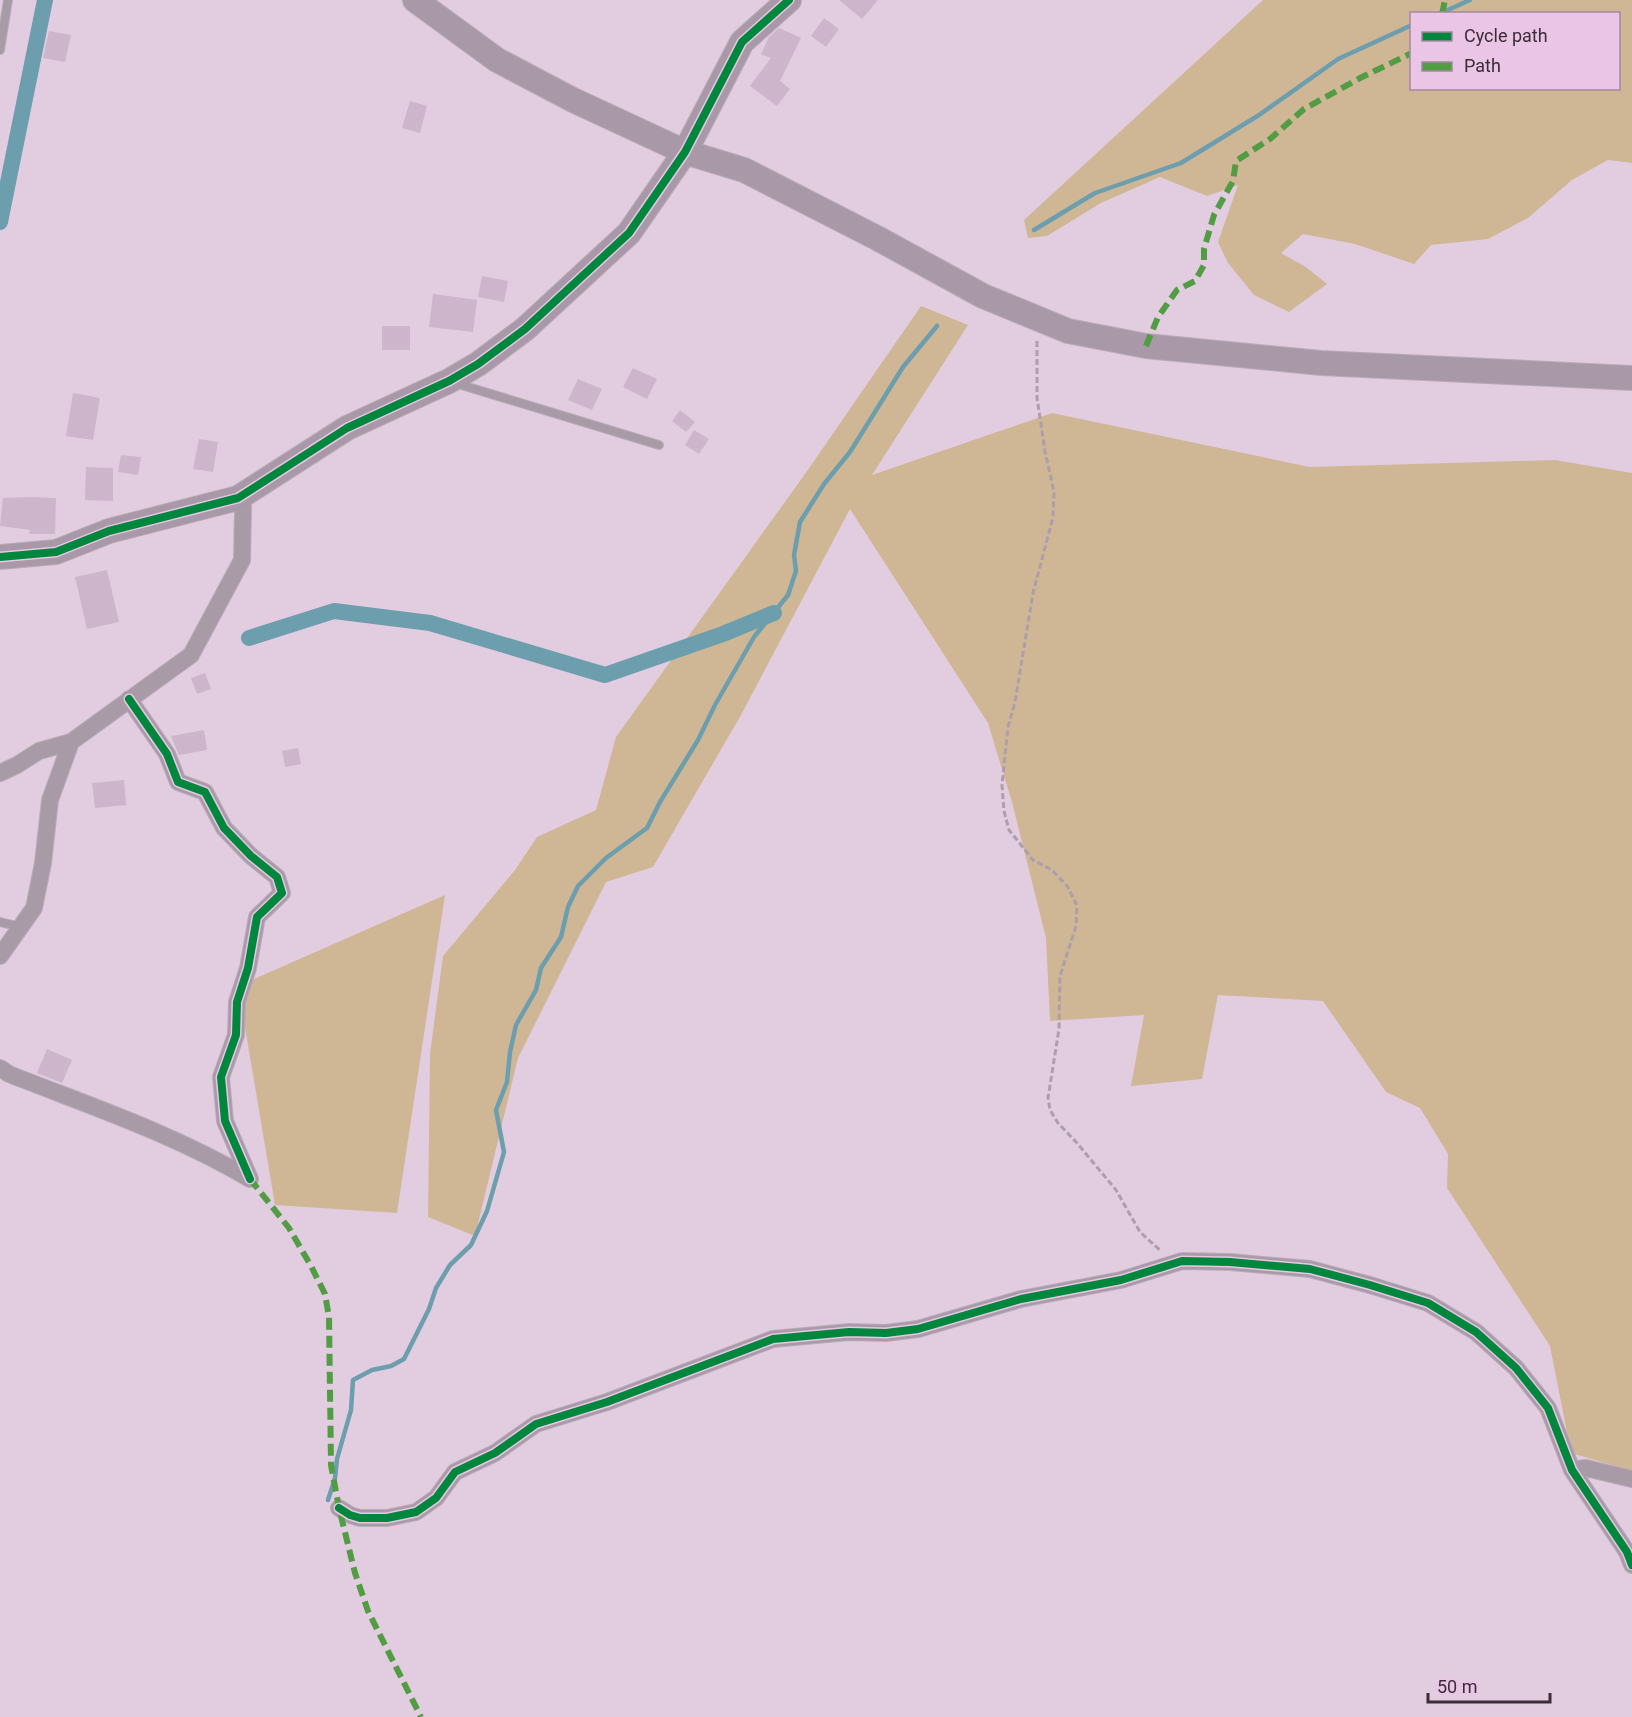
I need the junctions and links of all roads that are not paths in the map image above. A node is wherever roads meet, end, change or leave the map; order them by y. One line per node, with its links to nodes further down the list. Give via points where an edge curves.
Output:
1 (8, 0): 4 (lane)
2 (415, 0): 5 (main road, via 497,60)
3 (789, 0): 5 (main road, via 742,42)
4 (0, 50)
5 (685, 152): 6 (main road, via 744,170 982,296 1068,331 1223,355); 7 (main road, via 629,233 525,329)
6 (1632, 378)
7 (449, 381): 8 (lane); 9 (main road, via 347,428)
8 (659, 446)
9 (238, 498): 10 (main road, via 109,531 56,552); 11 (street, via 243,507 242,560 191,655)
10 (0, 556)
11 (129, 699): 12 (street); 17 (street, via 168,754 177,782 205,792 224,828 277,877 282,893 257,917 237,1002 236,1035 220,1077 225,1121 250,1179 181,1142)
12 (71, 742): 13 (street, via 39,751); 15 (street, via 50,800 34,908)
13 (0, 773)
14 (0, 922): 15 (lane)
15 (22, 927): 16 (street)
16 (0, 956)
17 (0, 1068)
18 (1572, 1470): 19 (street, via 1586,1468); 20 (street, via 1548,1408 1516,1368 1476,1332 1428,1303 1310,1269 1182,1261 1121,1280 1021,1299 918,1329 773,1339 607,1402 536,1424 495,1453 455,1472 436,1498 416,1512 360,1518); 21 (street)
19 (1632, 1479)
20 (339, 1508)
21 (1632, 1565)

